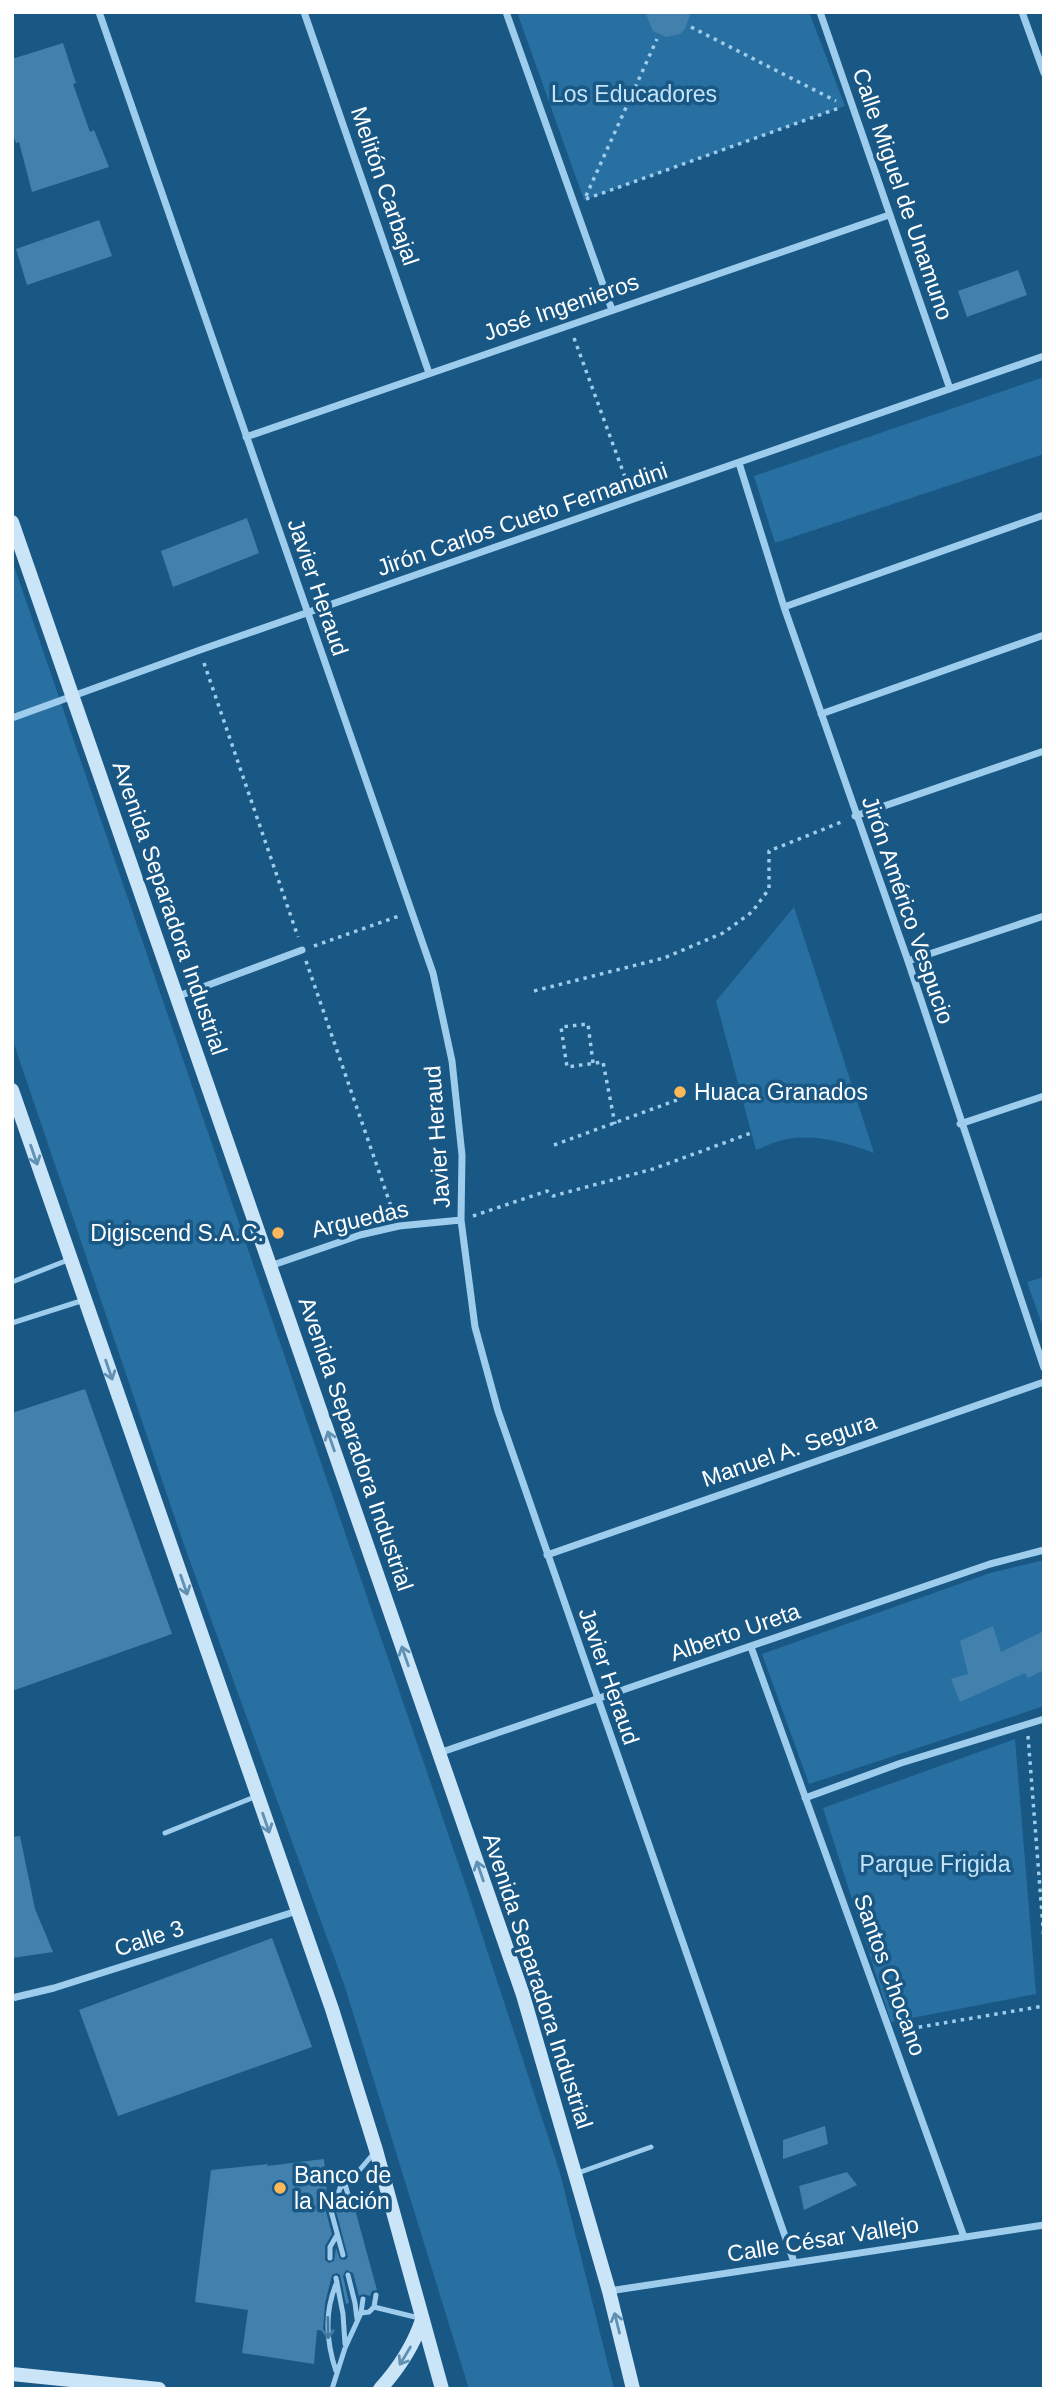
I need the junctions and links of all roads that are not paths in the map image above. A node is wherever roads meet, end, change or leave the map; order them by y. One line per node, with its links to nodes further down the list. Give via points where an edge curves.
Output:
1 (99, 12): 12 (street, Javier Heraud)
2 (304, 12): 10 (street, Melitón Carbajal)
3 (506, 12): 8 (street)
4 (820, 12): 7 (street, Calle Miguel de Unamuno)
5 (1022, 12): 6 (street)
6 (1044, 73)
7 (889, 215): 8 (street, José Ingenieros); 11 (street, Calle Miguel de Unamuno)
8 (612, 310): 10 (street, José Ingenieros)
9 (1044, 356): 11 (street, Jirón Carlos Cueto Fernandini)
10 (429, 373): 12 (street, José Ingenieros)
11 (950, 389): 13 (street, Jirón Carlos Cueto Fernandini)
12 (246, 436): 17 (street, Javier Heraud)
13 (739, 463): 16 (street, Jirón Américo Vespucio); 17 (street, Jirón Carlos Cueto Fernandini)
14 (1044, 514): 16 (street)
15 (12, 522): 19 (main road, Avenida Separadora Industrial)
16 (784, 607): 20 (street, Jirón Américo Vespucio)
17 (308, 614): 19 (street, Jirón Carlos Cueto Fernandini); 31 (street, Javier Heraud, via 433,973 452,1061 462,1155)
18 (1044, 635): 20 (street)
19 (74, 696): 21 (street, Jirón Carlos Cueto Fernandini); 27 (main road, Avenida Separadora Industrial)
20 (821, 714): 23 (street, Jirón Américo Vespucio)
21 (12, 718)
22 (1044, 751): 23 (street)
23 (855, 816): 26 (street, Jirón Américo Vespucio)
24 (1044, 916): 26 (street)
25 (302, 950): 27 (street)
26 (908, 961): 30 (street, Jirón Américo Vespucio)
27 (176, 997): 33 (main road, Avenida Separadora Industrial)
28 (12, 1090): 32 (main road, one-way to 32)
29 (1044, 1096): 30 (street)
30 (960, 1124): 37 (street, Jirón Américo Vespucio)
31 (461, 1220): 33 (street, Arguedas, via 360,1234); 40 (street, Javier Heraud, via 475,1327)
32 (70, 1259): 34 (lane); 35 (main road)
33 (270, 1266): 44 (main road, Avenida Separadora Industrial, one-way to 33)
34 (12, 1282)
35 (84, 1300): 36 (lane); 45 (main road, one-way to 45)
36 (12, 1323)
37 (1044, 1368)
38 (1044, 1382): 40 (street, Manuel A. Segura)
39 (1044, 1550): 41 (street, Alberto Ureta, via 990,1564)
40 (547, 1555): 42 (street, Javier Heraud)
41 (751, 1647): 42 (street, Alberto Ureta); 46 (street, Santos Chocano)
42 (597, 1700): 44 (street, Alberto Ureta); 62 (street, Javier Heraud)
43 (1044, 1719): 46 (street)
44 (439, 1753): 52 (main road, Avenida Separadora Industrial, one-way to 44, via 523,1995)
45 (257, 1796): 47 (lane); 48 (main road, one-way to 48)
46 (805, 1798): 59 (street, Santos Chocano)
47 (165, 1833)
48 (297, 1911): 49 (street, Calle 3); 51 (main road)
49 (12, 1998)
50 (652, 2147): 52 (lane)
51 (376, 2150): 53 (lane); 69 (main road)
52 (575, 2174): 64 (main road, Avenida Separadora Industrial)
53 (345, 2184): 54 (lane); 55 (lane)
54 (337, 2193): 56 (lane); 58 (lane, via 330,2207)
55 (349, 2198)
56 (336, 2202)
57 (1044, 2225): 59 (street, Calle César Vallejo)
58 (337, 2235): 60 (lane); 61 (lane)
59 (964, 2237): 62 (street, Calle César Vallejo)
60 (343, 2255)
61 (330, 2258)
62 (794, 2262): 64 (street, Calle César Vallejo)
63 (348, 2275): 70 (lane)
64 (609, 2291): 78 (main road, Avenida Separadora Industrial, one-way to 64)
65 (376, 2295): 67 (lane)
66 (363, 2299): 68 (lane)
67 (374, 2307): 68 (lane); 69 (lane)
68 (361, 2313): 70 (lane)
69 (422, 2319): 76 (main road, one-way to 76, via 410,2350); 77 (main road)
70 (357, 2322): 71 (lane)
71 (345, 2348): 72 (lane); 72 (lane, one-way to 72, via 336,2280 328,2306 328,2346)
72 (337, 2373): 75 (lane)
73 (12, 2374): 74 (main road)
74 (159, 2389)
75 (332, 2389)
76 (380, 2389)
77 (442, 2389)
78 (633, 2389)

